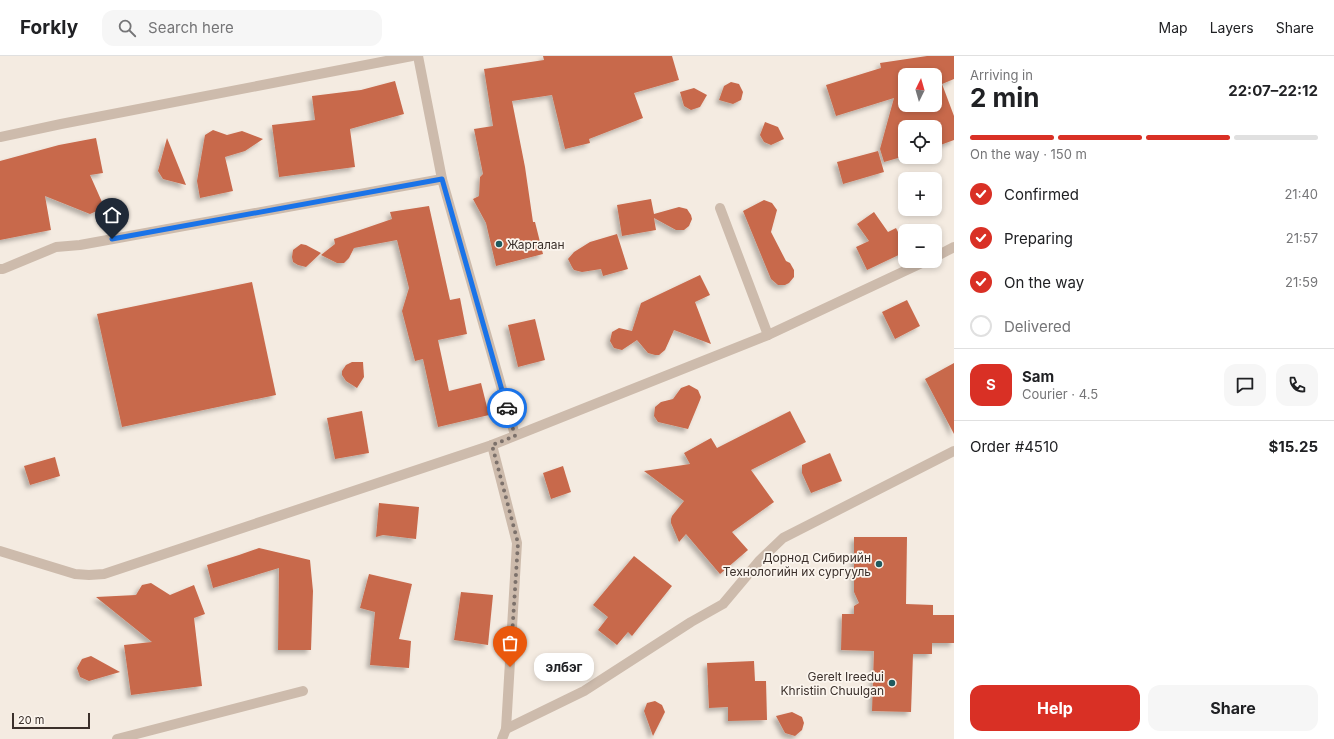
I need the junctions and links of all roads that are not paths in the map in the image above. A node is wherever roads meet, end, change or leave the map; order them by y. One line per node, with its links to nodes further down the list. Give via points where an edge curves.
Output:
1 (412, 56): 3 (street)
2 (418, 56): 4 (street)
3 (0, 137)
4 (442, 179): 9 (street, via 80,245 56,247); 11 (street)
5 (720, 208): 10 (street)
6 (954, 247): 7 (street)
7 (942, 253)
8 (911, 268): 10 (street)
9 (0, 269)
10 (768, 335): 11 (street)
11 (515, 436): 12 (street)
12 (492, 445): 14 (street, via 104,574 75,574); 16 (street, via 518,543)
13 (954, 451): 16 (street, via 783,538 722,604 584,691)
14 (0, 551)
15 (303, 691): 17 (street)
16 (506, 729): 18 (street)
17 (117, 739)
18 (502, 739)

